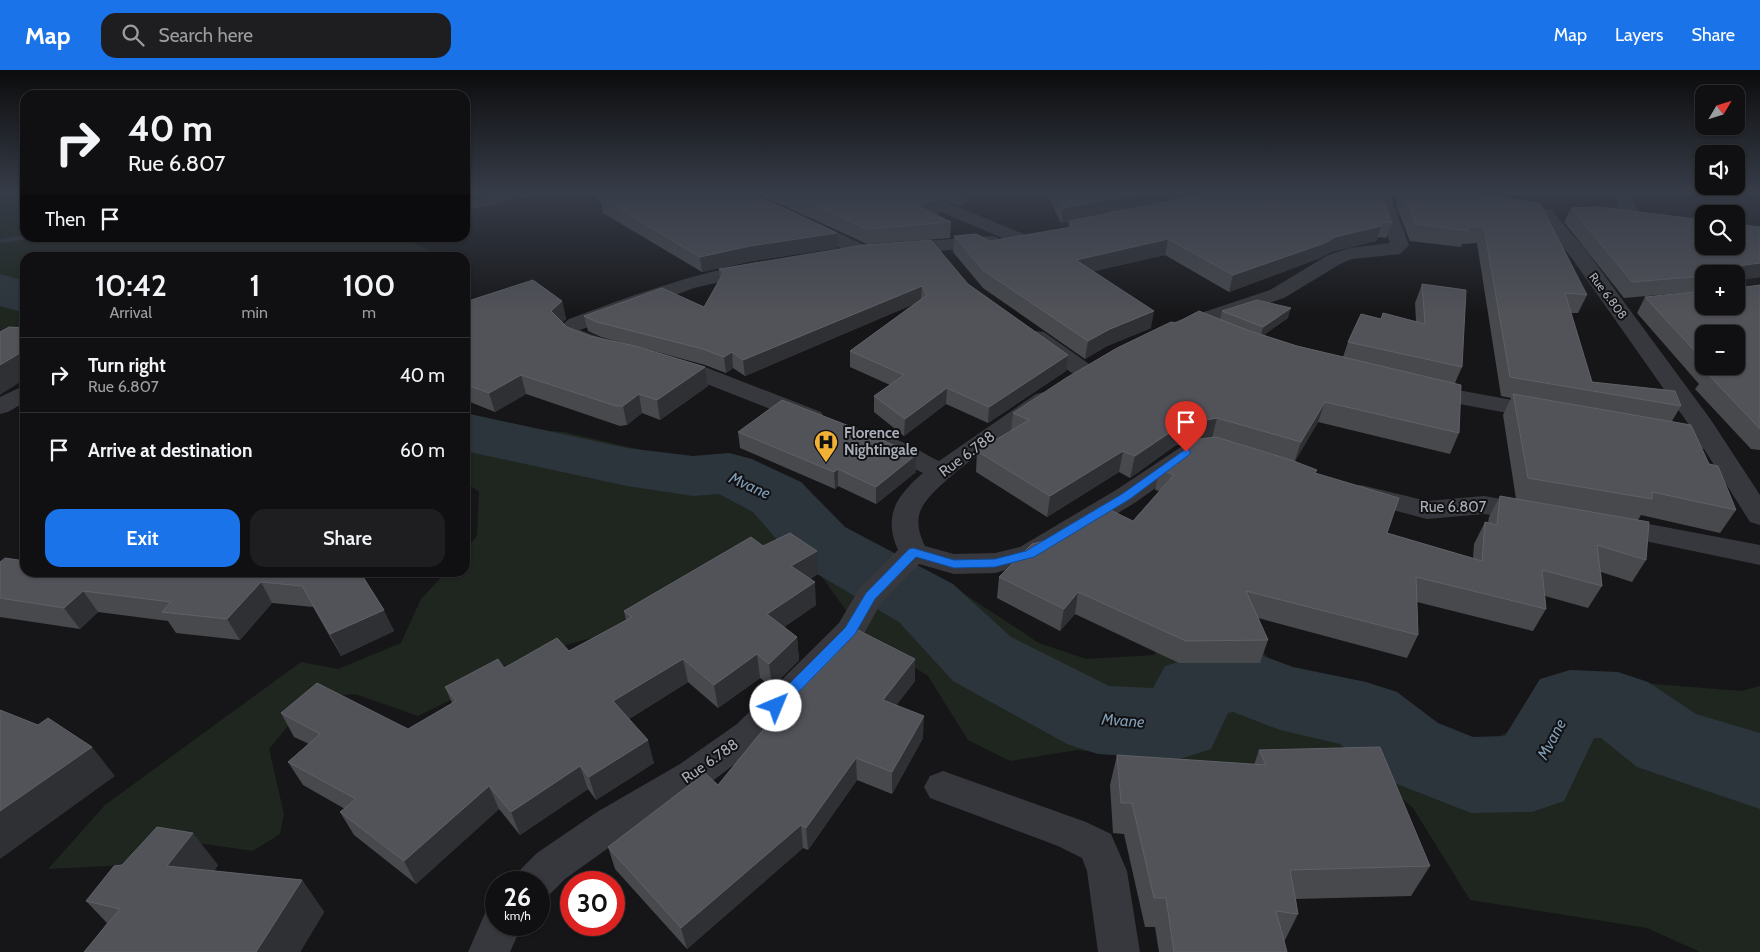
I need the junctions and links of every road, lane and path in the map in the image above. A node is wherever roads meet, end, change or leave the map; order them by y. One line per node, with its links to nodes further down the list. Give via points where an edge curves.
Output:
1 (824, 233): 8 (street)
2 (1006, 233): 6 (street)
3 (1399, 233): 12 (street, via 1400,245 1393,250 1350,254 1335,259 1278,294)
4 (1561, 233): 25 (street, Rue 6.808, via 1591,274 1627,306)
5 (1039, 236): 6 (street)
6 (1020, 239): 7 (street)
7 (936, 246): 8 (street); 11 (street)
8 (864, 252): 9 (street)
9 (836, 256)
10 (770, 266): 16 (street, via 706,279 568,328 571,334 592,344)
11 (953, 266)
12 (1195, 320): 14 (street); 15 (street)
13 (1022, 326): 27 (street, Rue 6.788, via 1078,376)
14 (1154, 336)
15 (1225, 336)
16 (619, 351)
17 (654, 360): 22 (street, via 697,372)
18 (1406, 386): 21 (street)
19 (20, 395): 20 (street)
20 (0, 407)
21 (1566, 417)
22 (832, 424)
23 (1640, 430): 25 (street)
24 (859, 434): 27 (street)
25 (1714, 443): 30 (street, Rue 6.808)
26 (1212, 448): 33 (street, via 1186,452 1126,496 1030,554 995,563 954,564)
27 (941, 472): 33 (street, Rue 6.788, via 917,494 906,511)
28 (1338, 487): 29 (street, Rue 6.807, via 1427,510 1484,505)
29 (1551, 516)
30 (1760, 516)
31 (1590, 522): 32 (street)
32 (1760, 555)
33 (905, 559): 35 (street, Rue 6.788, via 870,596 850,631 749,734 693,775 611,824)
34 (943, 787): 38 (street, via 1097,846 1107,871)
35 (546, 871)
36 (495, 936): 37 (street)
37 (489, 952)
38 (1119, 952)

